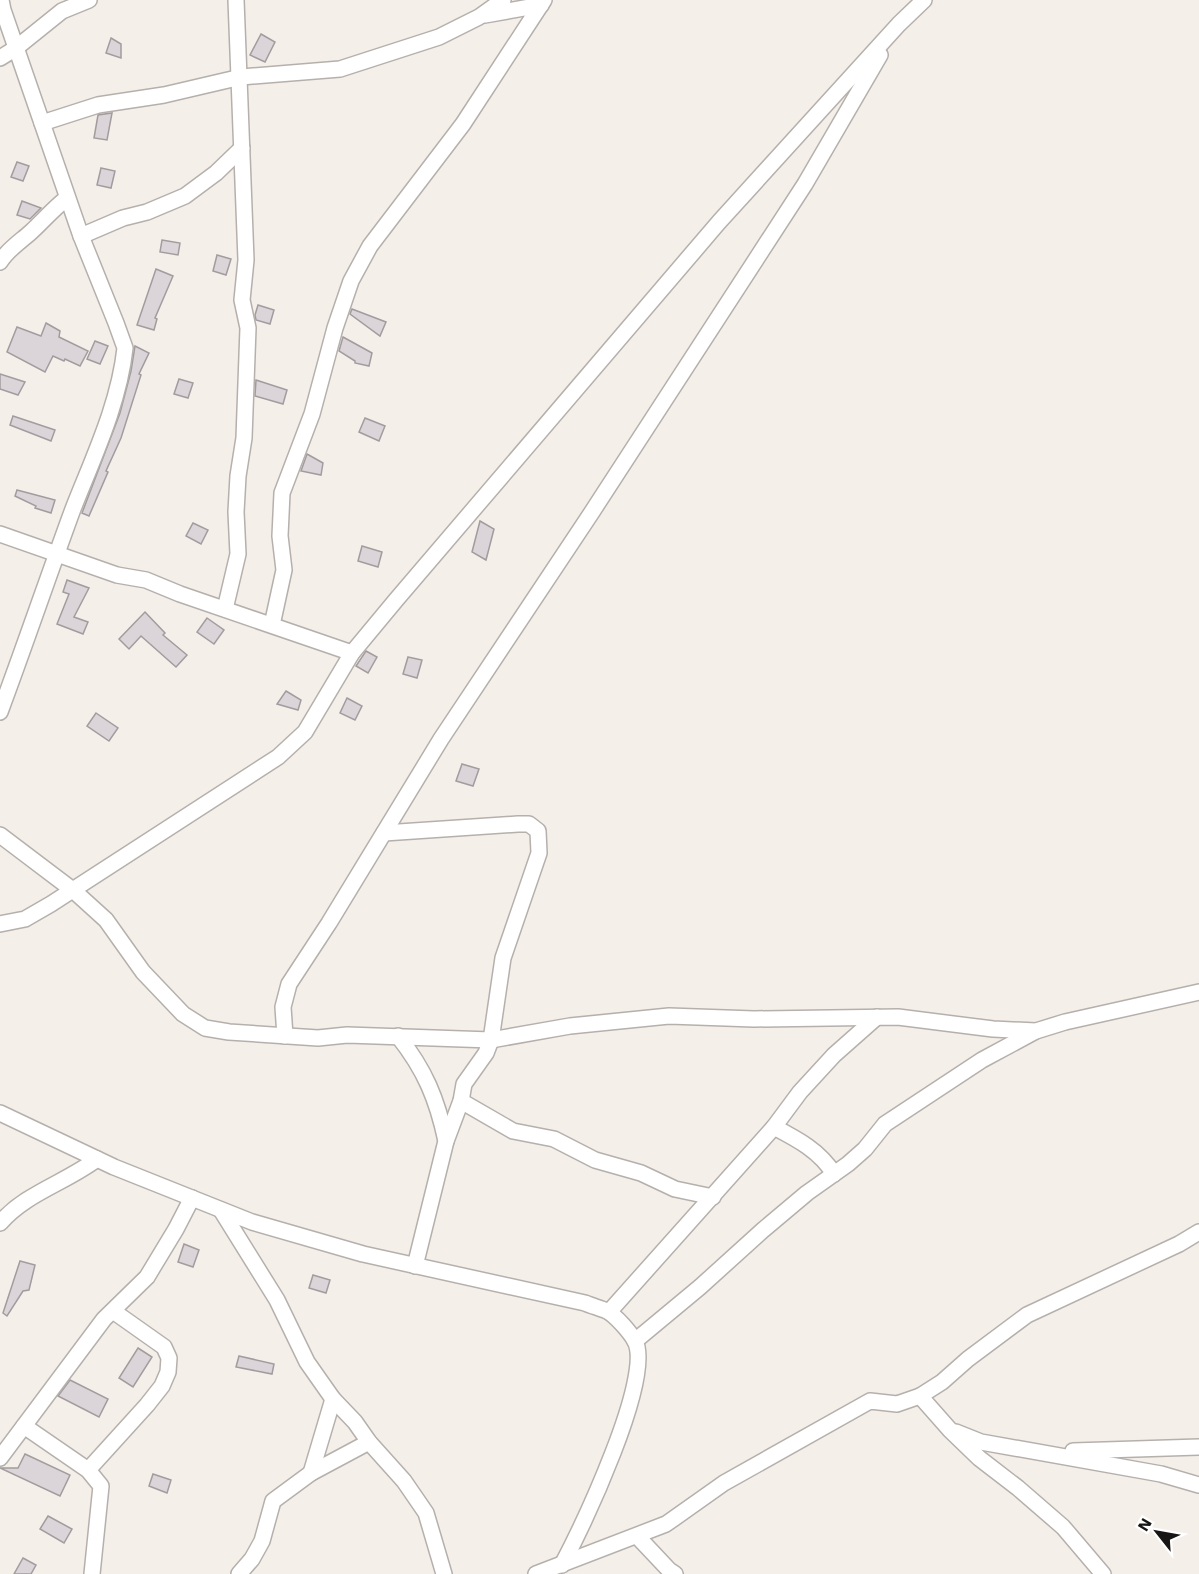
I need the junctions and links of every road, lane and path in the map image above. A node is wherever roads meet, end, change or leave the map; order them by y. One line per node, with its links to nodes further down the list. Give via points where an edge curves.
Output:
1 (1, 0): 9 (street)
2 (89, 0): 9 (street, via 62,12)
3 (236, 0): 11 (street)
4 (503, 0): 7 (street)
5 (924, 0): 8 (street)
6 (543, 2): 7 (street); 20 (street, via 463,124 370,246 351,281 334,328 312,414 282,493 280,536 284,570)
7 (479, 17): 11 (street, via 440,38 340,69)
8 (899, 24): 21 (street, via 711,231); 23 (street, via 805,184 441,739)
9 (16, 48): 10 (street); 12 (street)
10 (0, 58)
11 (241, 77): 12 (street, via 98,105); 13 (street)
12 (42, 123): 14 (street)
13 (242, 148): 15 (street, via 185,196); 19 (street, via 246,260 242,300 248,328 236,512 238,554)
14 (67, 198): 15 (street); 16 (street)
15 (81, 236): 18 (street, via 125,348 105,427)
16 (0, 262)
17 (0, 534): 18 (street)
18 (56, 555): 19 (street, via 146,580); 22 (street)
19 (225, 609): 20 (street)
20 (272, 625): 21 (street)
21 (352, 653): 25 (street, via 305,732 278,758)
22 (0, 712)
23 (384, 833): 30 (street, via 289,984 283,1007); 32 (street, via 518,824 529,824 538,831 538,853 504,958)
24 (0, 835): 25 (street)
25 (74, 891): 26 (street); 30 (street, via 106,920 143,972 183,1014 205,1028)
26 (2, 927)
27 (1199, 992): 29 (street)
28 (877, 1017): 29 (street); 32 (street, via 669,1016 570,1026); 35 (street, via 834,1055)
29 (1036, 1030): 38 (street, via 982,1060 885,1124 865,1149)
30 (285, 1036): 31 (street)
31 (398, 1036): 32 (street); 36 (street, via 430,1084)
32 (491, 1040): 33 (street, via 464,1084)
33 (461, 1101): 36 (street); 39 (street, via 513,1131 554,1139 595,1160 641,1173 675,1189)
34 (0, 1113): 37 (street)
35 (774, 1127): 38 (street, via 807,1145); 39 (street)
36 (446, 1141): 45 (street)
37 (97, 1159): 40 (street); 41 (street, via 80,1172)
38 (834, 1174): 48 (street)
39 (713, 1197): 47 (street)
40 (192, 1198): 42 (street); 46 (street, via 147,1276)
41 (6, 1208): 43 (street)
42 (221, 1210): 45 (street, via 352,1251); 50 (street, via 277,1300 307,1362)
43 (0, 1223)
44 (1199, 1232): 49 (street, via 1028,1315)
45 (415, 1266): 47 (street, via 585,1303)
46 (113, 1311): 51 (street); 57 (street, via 164,1347 169,1358 168,1372 152,1399)
47 (609, 1312): 48 (street)
48 (635, 1341): 61 (street, via 640,1361 624,1426)
49 (920, 1396): 52 (street); 60 (street, via 897,1404 870,1401 724,1483 666,1524)
50 (333, 1399): 53 (street); 58 (street)
51 (24, 1426): 56 (street); 57 (street)
52 (950, 1430): 55 (street, via 981,1442); 67 (street, via 1064,1527)
53 (369, 1442): 58 (street); 64 (street, via 426,1513)
54 (1199, 1447): 55 (street)
55 (1043, 1452): 59 (street)
56 (0, 1458)
57 (88, 1470): 62 (street, via 101,1486)
58 (311, 1473): 63 (street, via 273,1501 262,1541)
59 (1199, 1485)
60 (637, 1536): 61 (street); 66 (street)
61 (562, 1565): 65 (street)
62 (92, 1574)
63 (239, 1574)
64 (444, 1574)
65 (536, 1574)
66 (675, 1574)
67 (1102, 1574)

